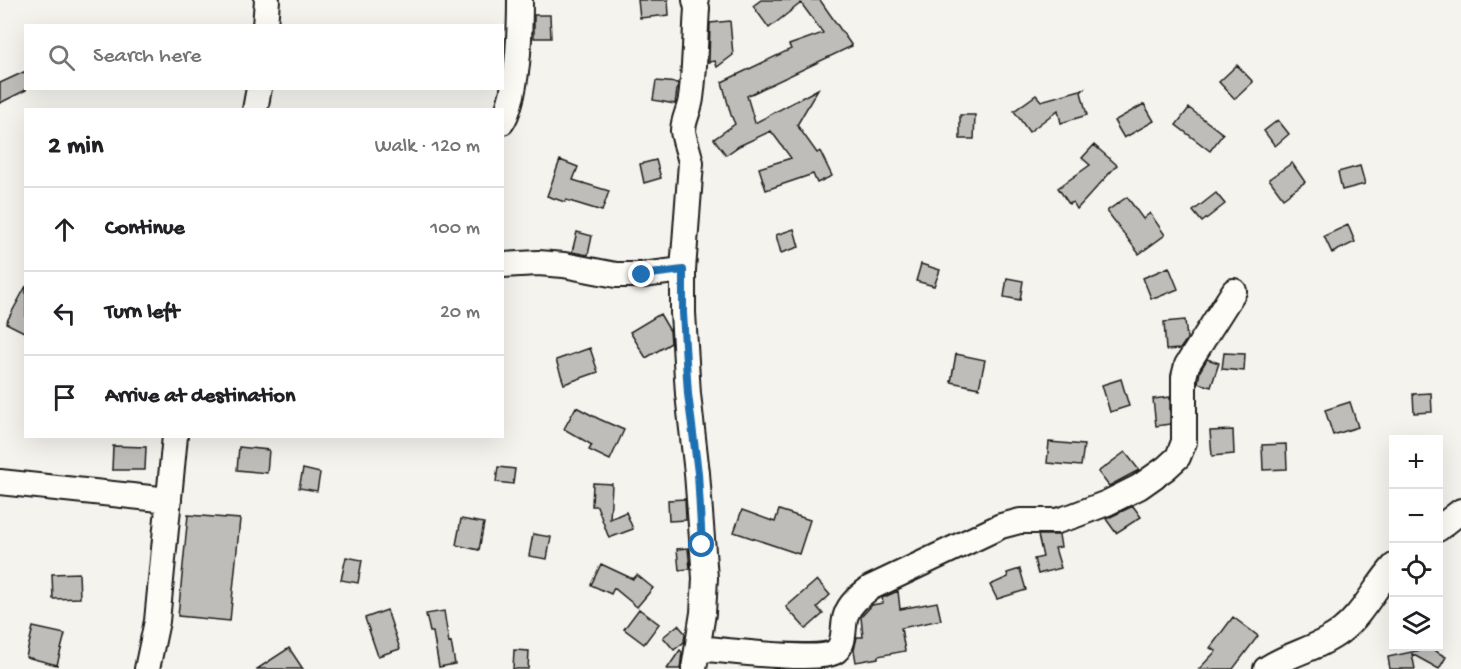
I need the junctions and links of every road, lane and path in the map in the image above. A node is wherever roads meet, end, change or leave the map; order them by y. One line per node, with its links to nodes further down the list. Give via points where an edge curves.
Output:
1 (267, 0): 4 (street)
2 (520, 0): 7 (street, via 517,74)
3 (695, 0): 9 (street, via 692,90 683,127 691,163)
4 (265, 24)
5 (259, 90): 6 (street)
6 (255, 108)
7 (504, 118)
8 (504, 265): 9 (street, via 538,263 642,275)
9 (683, 270): 17 (street, via 687,382 705,578)
10 (1234, 291): 17 (street, via 1187,365 1184,442 1178,457 1139,487 1058,521 1020,521 1001,526 870,588 846,614 842,643 826,656)
11 (175, 438): 13 (street)
12 (0, 482): 13 (street)
13 (169, 500): 18 (street, via 157,621)
14 (1461, 511): 15 (street)
15 (1443, 525)
16 (1389, 573): 19 (street, via 1341,632)
17 (696, 659)
18 (147, 669)
19 (1266, 669)

